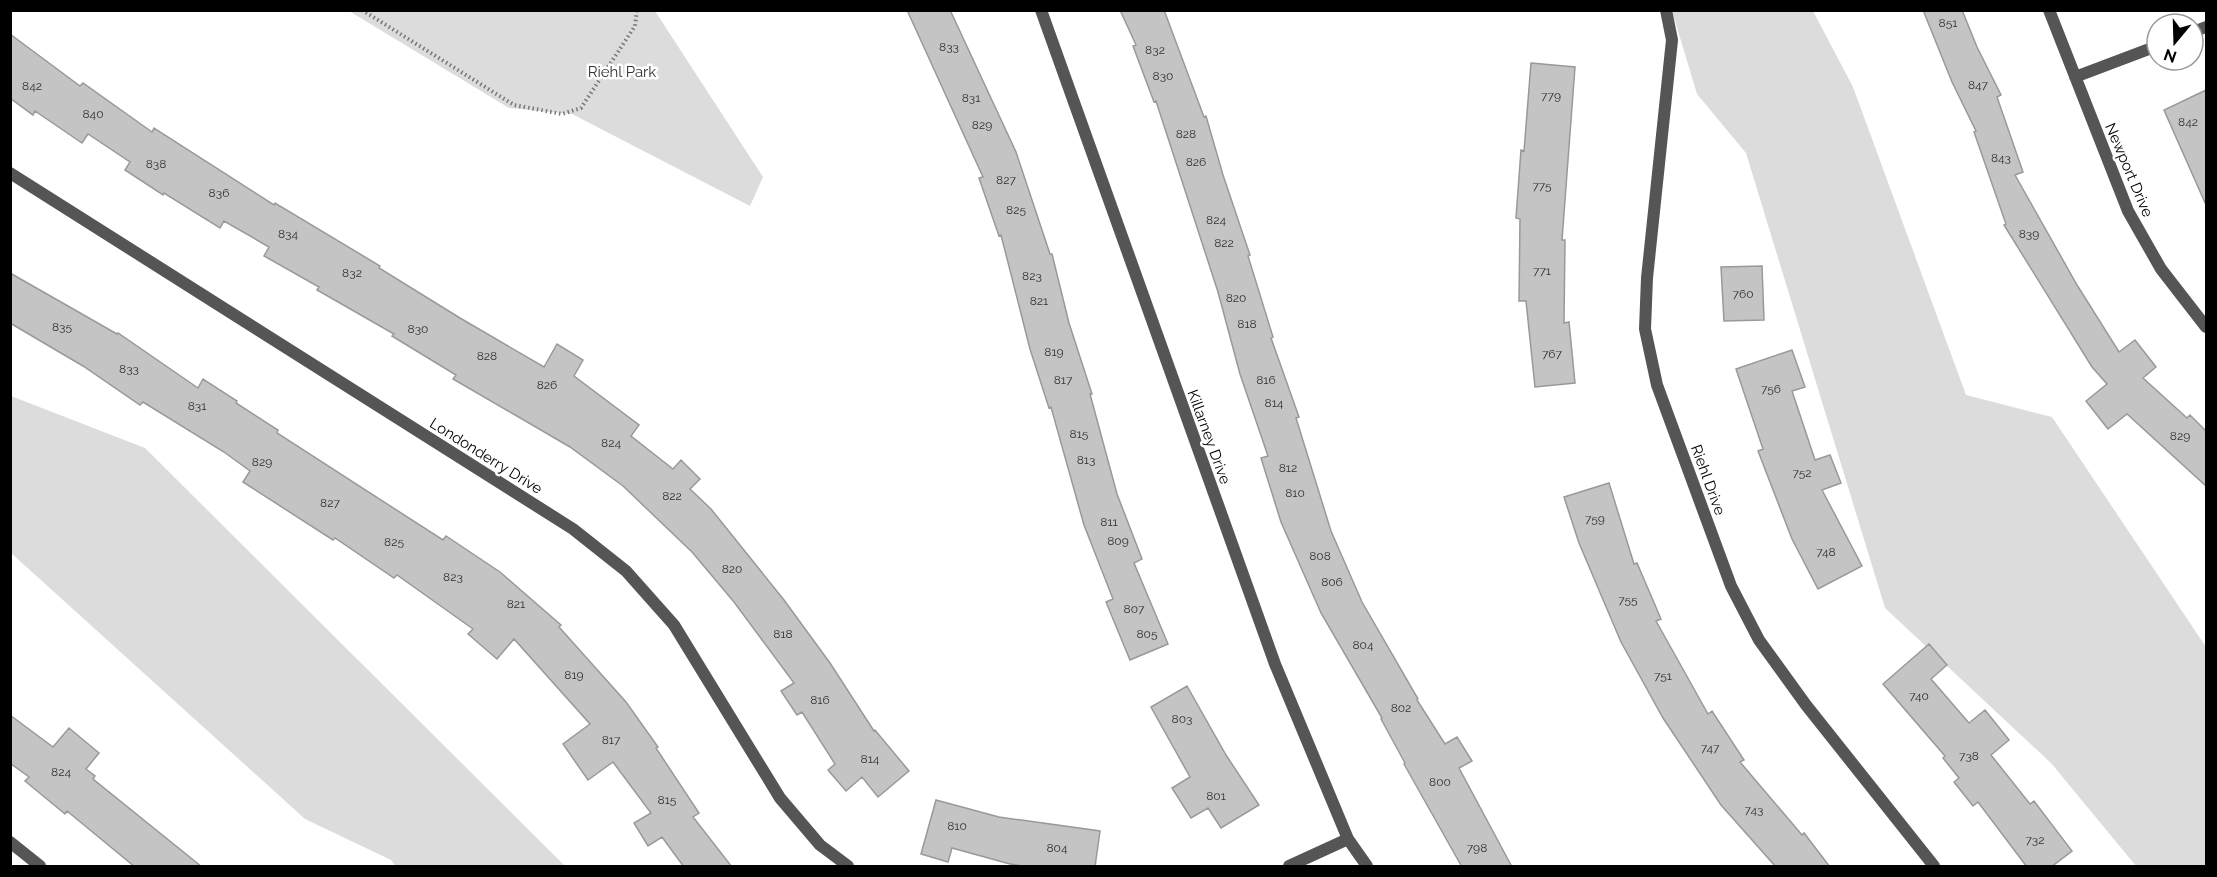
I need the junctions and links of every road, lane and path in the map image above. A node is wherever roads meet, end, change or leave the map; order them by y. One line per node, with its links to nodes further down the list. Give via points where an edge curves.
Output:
1 (362, 10): 2 (path, via 514,105 562,114 581,108 634,26)
2 (637, 10)
3 (1041, 10): 10 (street, Killarney Drive, via 1275,664)
4 (1666, 10): 16 (street, Riehl Drive, via 1672,40 1645,329 1658,385 1731,586 1759,640)
5 (2049, 10): 7 (street, Newport Drive)
6 (2145, 51): 7 (street)
7 (2075, 77): 9 (street, Newport Drive, via 2128,211 2161,269)
8 (10, 173): 13 (street, Londonderry Drive, via 573,529 626,571 674,625 780,798 820,845)
9 (2206, 327)
10 (1348, 839): 14 (street); 15 (street, Killarney Drive)
11 (10, 842): 12 (street)
12 (40, 867)
13 (848, 867)
14 (1289, 867)
15 (1367, 867)
16 (1934, 867)

